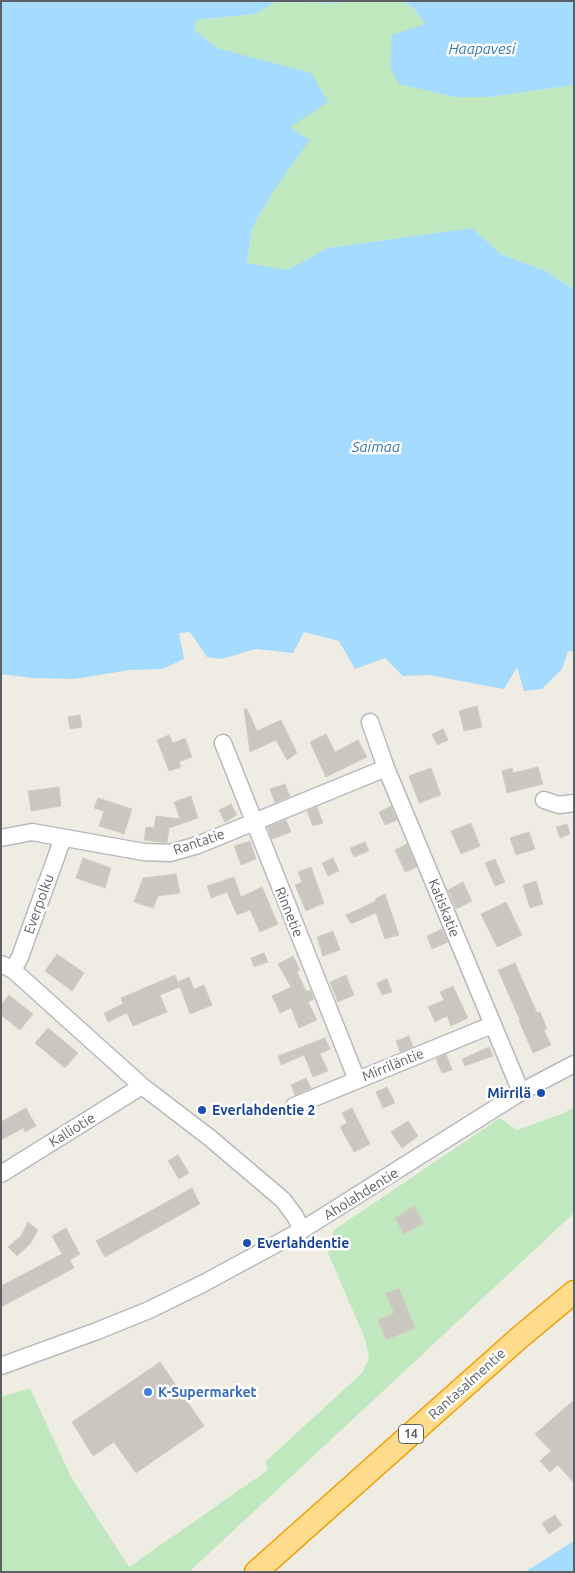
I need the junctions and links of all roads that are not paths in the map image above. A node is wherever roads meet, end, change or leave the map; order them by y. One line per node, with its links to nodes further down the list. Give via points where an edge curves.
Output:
1 (370, 722): 3 (street, Katiskatie)
2 (223, 744): 6 (street, Rinnetie)
3 (386, 768): 6 (street, Rantatie); 10 (street, Katiskatie)
4 (544, 800): 5 (street, via 559,805)
5 (574, 803)
6 (253, 822): 8 (street, Rantatie, via 170,853 144,852); 12 (street, Rinnetie)
7 (1, 838): 8 (street, Rantatie, via 32,832)
8 (63, 838): 9 (street, Everpolku, via 20,957)
9 (7, 967): 13 (street)
10 (492, 1026): 12 (street, Mirriläntie); 14 (street, Katiskatie)
11 (574, 1064): 14 (street, Aholahdentie)
12 (357, 1080): 15 (street, Mirriläntie)
13 (142, 1086): 16 (street, Kalliotie); 17 (street, via 283,1200)
14 (521, 1092): 17 (street, Aholahdentie)
15 (294, 1106)
16 (1, 1174)
17 (302, 1230): 19 (street, Aholahdentie, via 149,1310)
18 (571, 1293): 20 (highway, Rantasalmentie / 14)
19 (1, 1366)
20 (256, 1572)

